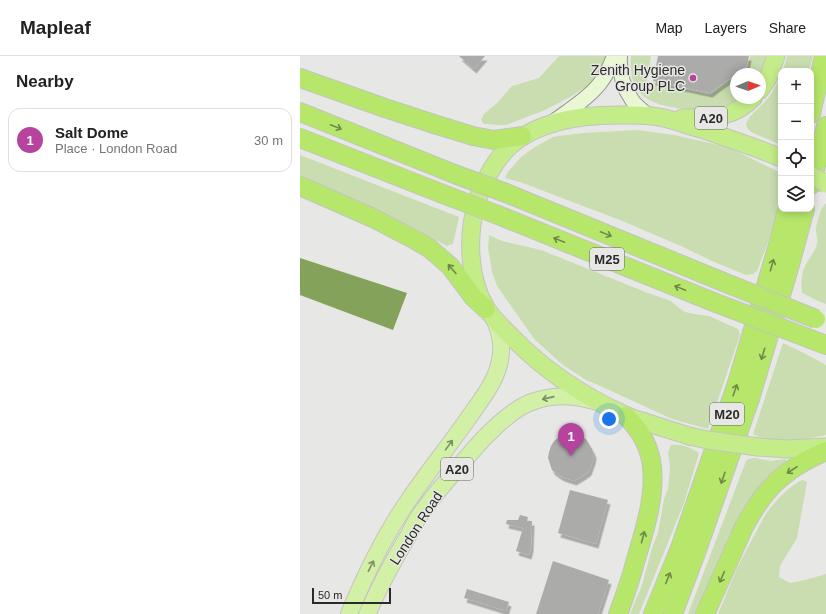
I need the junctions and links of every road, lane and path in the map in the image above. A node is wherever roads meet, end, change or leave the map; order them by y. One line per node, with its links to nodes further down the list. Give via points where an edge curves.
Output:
1 (614, 56): 11 (main road, via 598,86)
2 (620, 56): 10 (main road, via 620,74 628,94 633,101)
3 (776, 56): 6 (highway)
4 (824, 56): 8 (highway)
5 (300, 78): 13 (highway, via 473,136 494,140)
6 (766, 81)
7 (746, 104): 10 (highway, A20, via 720,117)
8 (813, 104)
9 (300, 112): 23 (highway, M25, one-way to 23, bridge)
10 (656, 117): 11 (highway, via 603,115); 15 (highway, via 734,140)
11 (553, 123): 13 (highway)
12 (826, 126): 16 (highway)
13 (522, 136): 22 (highway, via 503,153 492,170 480,194 471,225 471,258 476,285)
14 (300, 138): 24 (highway, M25, one-way to 14, bridge)
15 (778, 157)
16 (813, 176)
17 (813, 176): 18 (highway, bridge)
18 (826, 184)
19 (300, 186): 22 (highway, one-way to 19, via 474,298 450,266 429,248 373,218)
20 (786, 212): 32 (highway, M20, one-way to 20, via 680,548 737,384)
21 (804, 212): 33 (highway, M20, one-way to 33, via 750,399)
22 (491, 315): 25 (highway, via 533,358 570,386); 29 (main road, London Road / A20, one-way to 22, via 386,535 468,420 496,376 501,353 500,334)
23 (821, 321)
24 (820, 343)
25 (600, 403): 26 (highway); 30 (main road, London Road / A20, one-way to 30, via 565,396 538,400 519,408 494,428 479,442 420,515 390,567)
26 (626, 416): 27 (highway, bridge, via 708,440 786,449); 31 (highway, one-way to 26, via 643,536 652,488 651,459 647,447 643,436)
27 (826, 447)
28 (826, 451): 34 (highway, one-way to 34, via 783,476 764,495 744,527)
29 (349, 614)
30 (368, 614)
31 (618, 614)
32 (653, 614)
33 (673, 614)
34 (705, 614)

